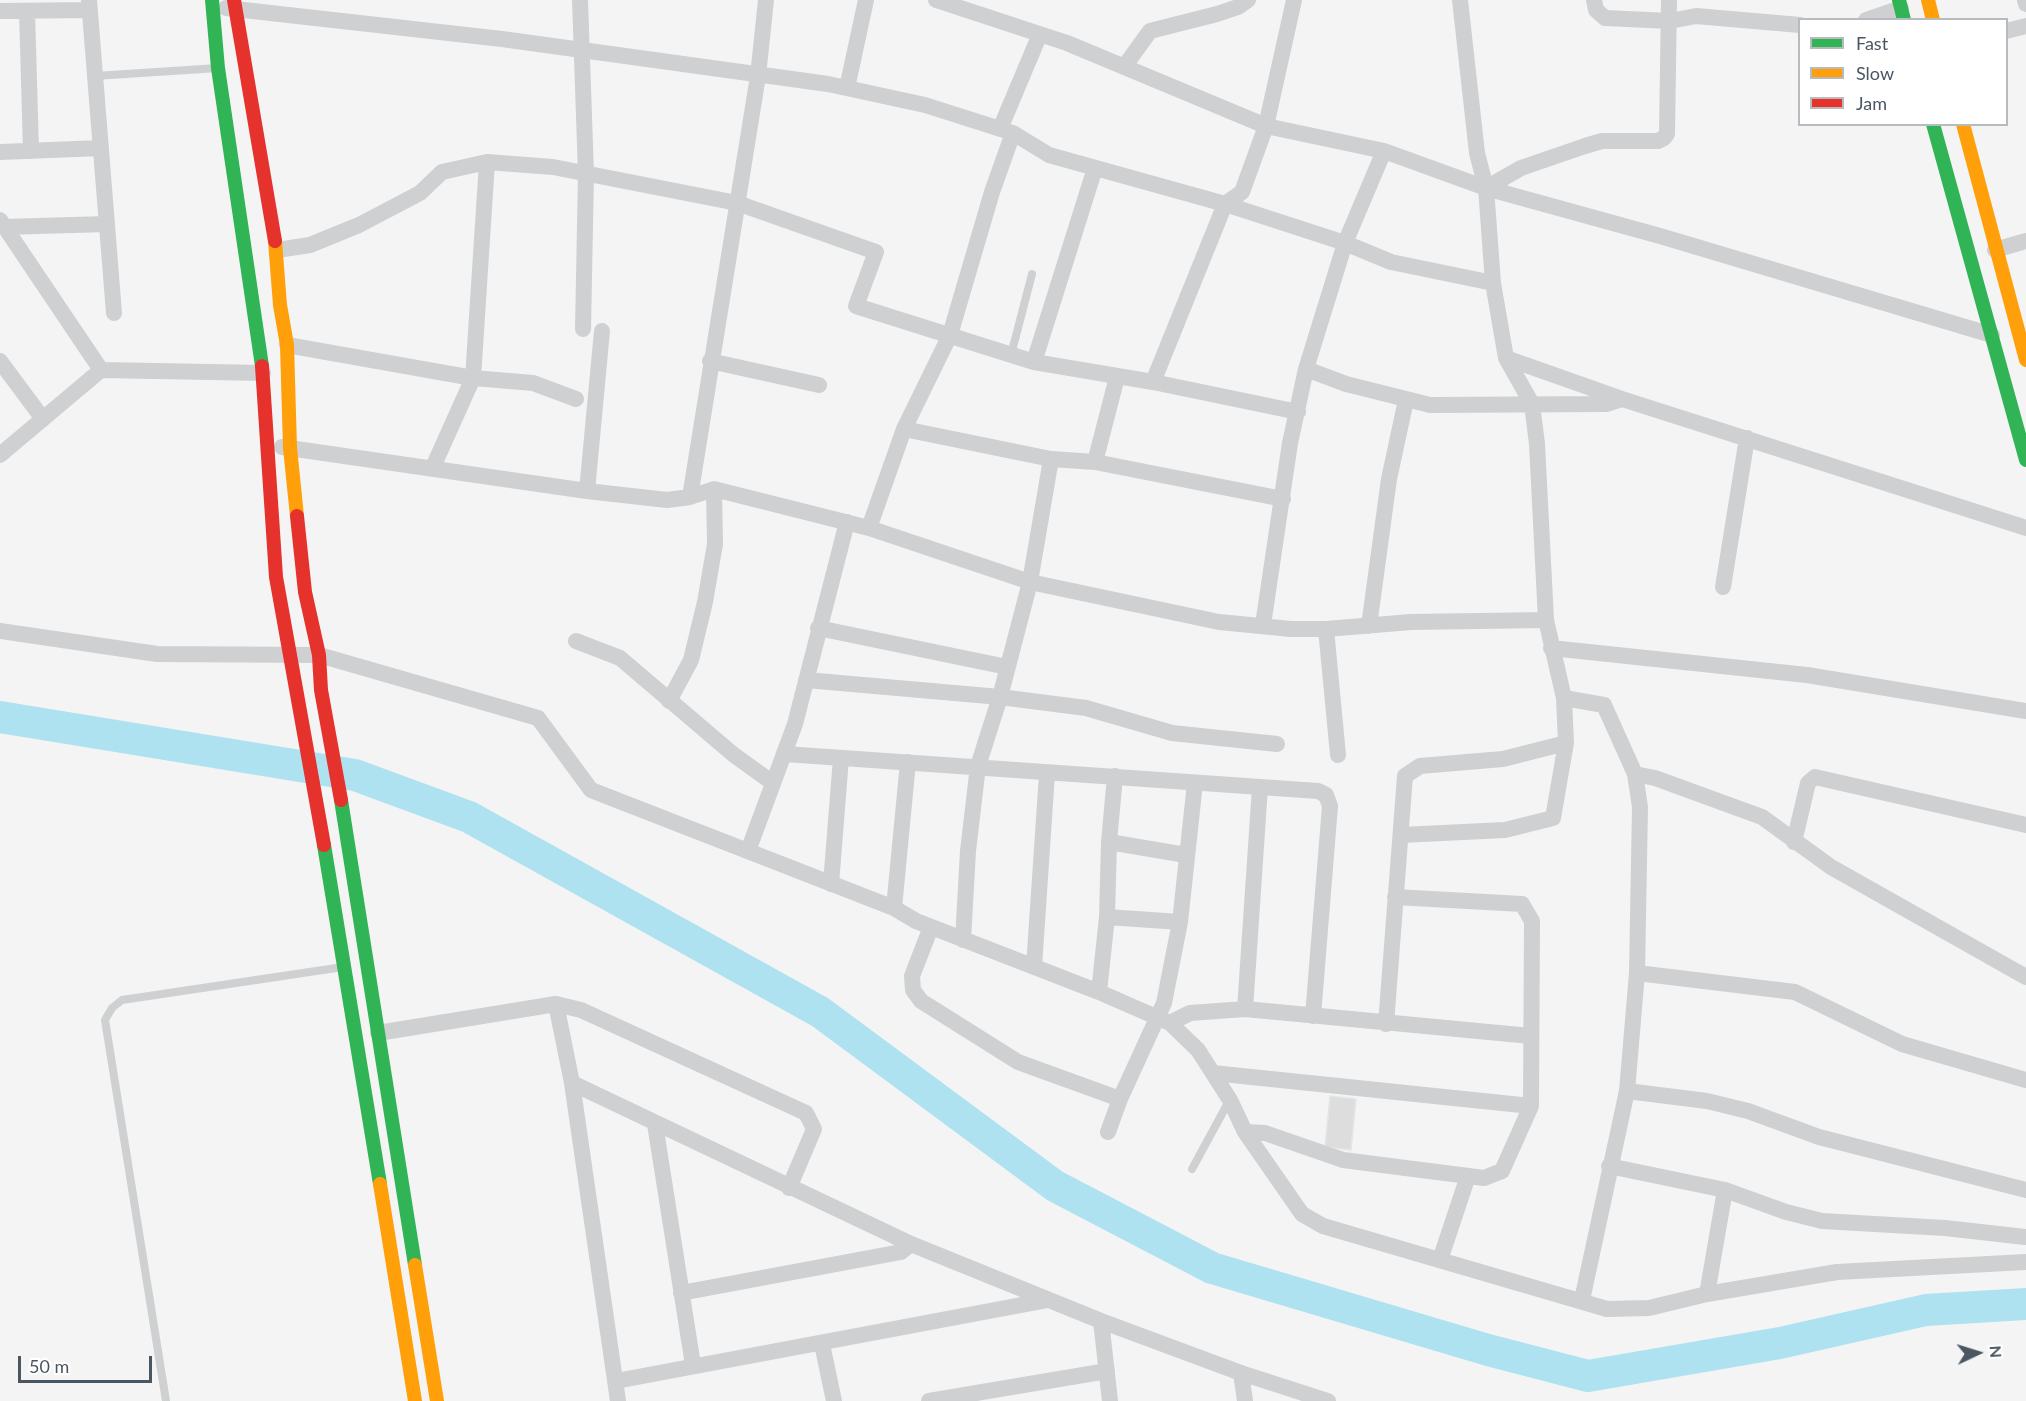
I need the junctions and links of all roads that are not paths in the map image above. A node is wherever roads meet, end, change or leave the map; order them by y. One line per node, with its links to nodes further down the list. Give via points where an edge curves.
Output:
1 (580, 0): 24 (street)
2 (766, 0): 28 (street)
3 (866, 0): 29 (street)
4 (936, 0): 23 (street)
5 (1248, 0): 25 (street, via 1217,14 1150,32)
6 (1294, 0): 30 (street)
7 (1460, 0): 41 (street, via 1477,153)
8 (1594, 0): 19 (street, via 1596,10 1605,18)
9 (1669, 0): 19 (street)
10 (1928, 0): 18 (street)
11 (212, 4): 12 (street); 26 (street)
12 (234, 4): 24 (street); 48 (street)
13 (90, 5): 16 (street); 27 (street)
14 (1902, 9): 17 (street)
15 (0, 11): 16 (street)
16 (27, 11): 36 (street)
17 (1873, 18)
18 (1932, 18)
19 (1670, 21): 20 (street, via 1696,16); 41 (street, via 1664,138 1602,141 1521,168)
20 (1798, 25)
21 (2026, 26): 22 (street)
22 (2008, 31)
23 (1040, 34): 25 (street); 33 (street)
24 (582, 50): 28 (street); 40 (street)
25 (1124, 67): 30 (street)
26 (218, 68): 27 (lane); 67 (street)
27 (95, 76): 34 (street)
28 (758, 76): 29 (street); 42 (street)
29 (847, 88): 33 (street, via 925,105)
30 (1266, 126): 35 (street); 43 (street, via 1242,192)
31 (1934, 126): 56 (street)
32 (1964, 126): 49 (street)
33 (1007, 131): 39 (street, via 1049,154); 55 (street)
34 (101, 148): 36 (street); 45 (street)
35 (1384, 150): 41 (street); 47 (street)
36 (31, 151): 37 (street)
37 (0, 152)
38 (487, 162): 40 (street); 48 (street, via 442,172 420,193 359,225 310,245); 69 (street)
39 (1095, 168): 43 (street); 64 (street)
40 (586, 174): 42 (street); 53 (street)
41 (1486, 188): 51 (street); 56 (street)
42 (737, 203): 55 (street, via 876,252 856,306); 63 (street)
43 (1225, 204): 47 (street); 70 (street)
44 (2, 224): 45 (street); 66 (street)
45 (107, 225): 52 (street)
46 (2026, 242): 49 (street)
47 (1345, 243): 51 (street, via 1391,262); 65 (street)
48 (277, 250): 57 (street)
49 (1995, 250): 61 (street)
50 (1032, 274): 58 (lane)
51 (1493, 283): 59 (street)
52 (114, 313)
53 (583, 329)
54 (602, 331): 88 (street)
55 (950, 335): 58 (street); 78 (street)
56 (1992, 335): 60 (street)
57 (287, 345): 69 (street); 81 (street)
58 (1011, 355): 64 (street)
59 (1506, 358): 73 (street); 75 (street)
60 (1998, 359): 61 (street); 84 (street)
61 (2026, 360)
62 (0, 361): 77 (street)
63 (710, 361): 71 (street); 89 (street)
64 (1034, 362): 68 (street)
65 (1306, 369): 74 (street); 76 (street)
66 (101, 370): 67 (street); 77 (street)
67 (263, 373): 80 (street)
68 (1117, 377): 70 (street); 85 (street)
69 (473, 378): 72 (street, via 533,383); 86 (street)
70 (1153, 382): 76 (street)
71 (819, 385)
72 (576, 399)
73 (1622, 399): 75 (street, via 1606,404); 79 (street)
74 (1406, 400): 75 (street, via 1430,405); 98 (street, via 1389,479)
75 (1532, 404): 96 (street)
76 (1298, 412): 90 (street)
77 (43, 419): 82 (street)
78 (904, 429): 83 (street); 92 (street)
79 (1747, 438): 93 (street); 95 (street)
80 (269, 444): 81 (street); 104 (street, via 276,577)
81 (290, 448): 86 (street); 105 (street, via 305,592)
82 (0, 455)
83 (1051, 459): 85 (street); 94 (street)
84 (2026, 460)
85 (1095, 462): 90 (street)
86 (433, 467): 88 (street)
87 (714, 489): 89 (street); 91 (street); 110 (street, via 715,544 705,602 691,660)
88 (587, 491): 89 (street, via 667,500)
89 (690, 497)
90 (1283, 499): 97 (street)
91 (847, 522): 92 (street); 99 (street)
92 (869, 528): 94 (street)
93 (2026, 528)
94 (1030, 582): 97 (street, via 1219,622); 106 (street)
95 (1723, 587)
96 (1546, 620): 98 (street); 103 (street)
97 (1263, 625): 100 (street)
98 (1369, 626): 100 (street)
99 (818, 628): 106 (street); 107 (street)
100 (1326, 629): 115 (street)
101 (0, 631): 104 (street, via 157,654)
102 (576, 641): 110 (street, via 620,658)
103 (1551, 648): 109 (street); 111 (street, via 1806,675)
104 (288, 654): 105 (street); 138 (street)
105 (319, 655): 129 (street, via 538,718 591,790); 148 (street, via 321,690)
106 (1007, 667): 108 (street)
107 (806, 680): 108 (street); 114 (street)
108 (1000, 697): 113 (street, via 1086,708 1172,733); 118 (street)
109 (1564, 698): 112 (street); 120 (street, via 1604,705)
110 (669, 701): 122 (street)
111 (2026, 711)
112 (1566, 743): 126 (street, via 1503,759 1420,766 1412,770 1405,776); 126 (street, via 1553,818 1505,830)
113 (1277, 744)
114 (785, 754): 116 (street); 122 (street)
115 (1338, 755)
116 (841, 758): 117 (street); 131 (street)
117 (908, 762): 118 (street); 133 (street)
118 (978, 766): 119 (street); 137 (street)
119 (1047, 774): 121 (street); 139 (street)
120 (1635, 774): 128 (street, via 1762,817); 140 (street, via 1640,807)
121 (1115, 776): 123 (street); 127 (street)
122 (773, 783): 129 (street)
123 (1195, 783): 124 (street); 130 (street)
124 (1260, 788): 144 (street); 145 (street, via 1318,791 1326,795 1330,806)
125 (2026, 825): 128 (street, via 1815,777 1808,783)
126 (1401, 835): 132 (street)
127 (1109, 842): 130 (street); 134 (street)
128 (1794, 842): 141 (street)
129 (748, 851): 131 (street)
130 (1186, 855): 135 (street)
131 (831, 884): 133 (street)
132 (1395, 897): 147 (street); 149 (street, via 1522,904 1532,921)
133 (894, 908): 136 (street)
134 (1107, 917): 135 (street); 142 (street)
135 (1180, 922): 146 (street)
136 (931, 927): 137 (street); 154 (street, via 912,976 913,990 921,1000 1018,1062)
137 (963, 940): 139 (street)
138 (344, 967): 181 (lane, via 123,1000 105,1020); 182 (street)
139 (1034, 967): 142 (street)
140 (1637, 973): 151 (street, via 1795,992 1902,1044); 153 (street)
141 (2026, 977)
142 (1099, 992): 146 (street)
143 (556, 1004): 148 (street); 152 (street); 163 (street, via 581,1010 806,1113 814,1129)
144 (1245, 1009): 145 (street); 146 (street, via 1190,1013)
145 (1313, 1016): 147 (street)
146 (1164, 1021): 150 (street, via 1198,1050); 154 (street)
147 (1386, 1024): 149 (street)
148 (378, 1033): 183 (street)
149 (1531, 1036): 156 (street)
150 (1213, 1073): 155 (street); 156 (street)
151 (2026, 1080)
152 (572, 1083): 157 (street); 179 (street)
153 (1627, 1091): 160 (street); 165 (street, via 1707,1101 1748,1111 1819,1137)
154 (1120, 1099): 158 (street)
155 (1230, 1100): 159 (street); 161 (lane)
156 (1531, 1106): 162 (street, via 1503,1171 1484,1178)
157 (655, 1124): 163 (street); 170 (street)
158 (1108, 1132)
159 (1245, 1132): 162 (street, via 1265,1133 1343,1160); 168 (street, via 1302,1214 1323,1226)
160 (1609, 1166): 164 (street); 173 (street)
161 (1192, 1169)
162 (1468, 1176): 168 (street)
163 (789, 1188): 167 (street)
164 (1725, 1190): 166 (street, via 1822,1221); 171 (street)
165 (2026, 1190)
166 (2026, 1235): 169 (street)
167 (911, 1244): 170 (street, via 901,1252); 172 (street)
168 (1440, 1260): 173 (street)
169 (2025, 1262): 171 (street, via 1837,1272)
170 (681, 1293): 176 (street)
171 (1707, 1294): 173 (street, via 1649,1308 1607,1309)
172 (1049, 1300): 174 (street); 175 (street)
173 (1582, 1300)
174 (1101, 1321): 177 (street); 178 (street)
175 (822, 1344): 176 (street); 185 (street)
176 (693, 1365): 179 (street)
177 (1107, 1371): 186 (street); 187 (street)
178 (1241, 1373): 180 (street); 188 (street)
179 (616, 1381): 184 (street)
180 (1323, 1400)
181 (166, 1401)
182 (415, 1401)
183 (437, 1401)
184 (618, 1401)
185 (834, 1401)
186 (929, 1401)
187 (1110, 1401)
188 (1245, 1401)

